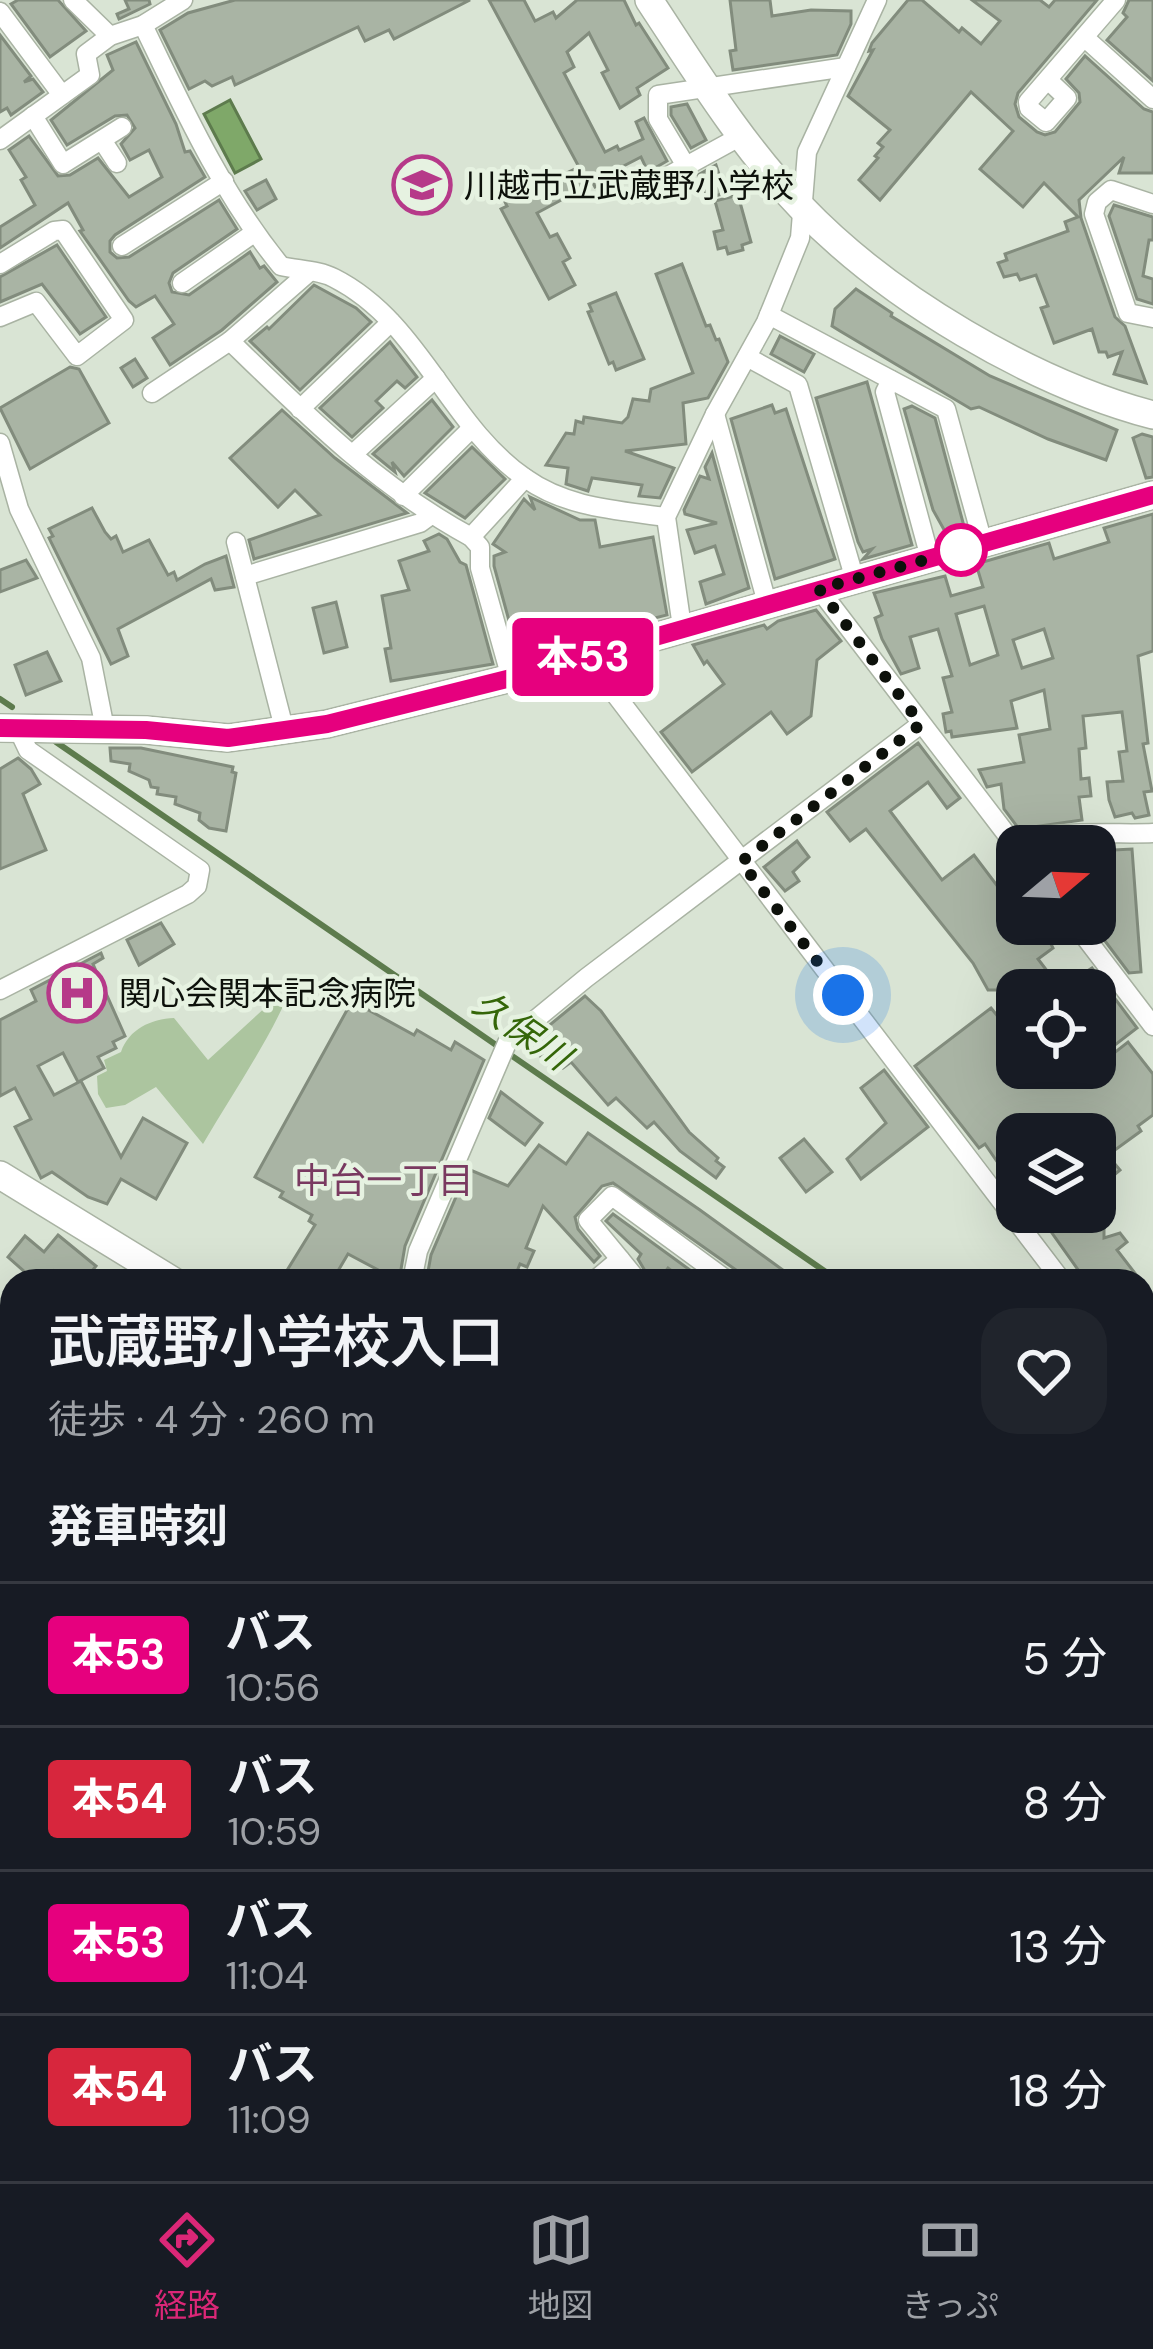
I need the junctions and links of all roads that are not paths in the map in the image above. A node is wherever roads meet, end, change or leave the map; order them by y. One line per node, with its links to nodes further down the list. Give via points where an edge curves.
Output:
1 (73, 0): 8 (street)
2 (650, 0): 12 (street)
3 (878, 0): 10 (street)
4 (1116, 0): 9 (street)
5 (173, 2): 7 (street)
6 (0, 12): 13 (street)
7 (143, 25): 8 (street); 22 (street)
8 (110, 36): 13 (street, via 86,55 90,75)
9 (1084, 37): 11 (street); 14 (street)
10 (846, 67): 12 (street); 25 (street, via 807,152)
11 (1049, 81)
12 (707, 89): 17 (street); 21 (street, via 658,95 658,119)
13 (62, 95): 15 (street)
14 (1153, 99)
15 (33, 116): 18 (street); 19 (street, via 63,164)
16 (122, 127): 19 (street)
17 (742, 136): 21 (street); 25 (street)
18 (0, 140)
19 (102, 140): 20 (street)
20 (117, 163)
21 (686, 166): 23 (street)
22 (224, 181): 26 (street); 27 (street)
23 (639, 192)
24 (1153, 204): 33 (street, via 1112,190 1094,214 1128,313)
25 (802, 209): 31 (street, via 800,238); 42 (street, via 908,295 994,350)
26 (254, 233): 29 (street, via 281,266); 30 (street)
27 (122, 246)
28 (0, 264): 32 (street, via 63,230 124,320 77,356 36,302)
29 (308, 273): 34 (street, via 339,280); 35 (street)
30 (182, 283)
31 (769, 315): 36 (street); 38 (street)
32 (0, 317)
33 (1153, 318)
34 (391, 322): 37 (street); 40 (street)
35 (230, 341): 39 (street); 40 (street)
36 (747, 357): 41 (street); 56 (street, via 798,385)
37 (436, 378): 43 (street); 45 (street)
38 (891, 380): 53 (street, via 946,409); 54 (street, via 885,392)
39 (152, 393)
40 (300, 409): 45 (street)
41 (715, 414): 50 (street); 58 (street)
42 (1153, 415)
43 (471, 429): 46 (street); 48 (street)
44 (0, 443): 64 (street, via 27,528 91,658)
45 (353, 454): 48 (street)
46 (525, 478): 50 (street, via 578,505); 51 (street)
47 (1153, 495): 53 (street)
48 (403, 496): 49 (street)
49 (431, 515): 51 (street); 55 (street)
50 (666, 517): 59 (street)
51 (470, 537): 61 (street, via 480,548)
52 (236, 542): 55 (street)
53 (983, 544): 54 (street)
54 (930, 558): 56 (street)
55 (245, 576): 65 (street)
56 (855, 580): 57 (street)
57 (819, 589): 58 (street); 62 (street)
58 (767, 603): 59 (street)
59 (682, 627): 60 (street)
60 (586, 656): 61 (street); 69 (street)
61 (511, 678): 65 (street)
62 (921, 724): 66 (street); 69 (street)
63 (8, 728): 64 (street); 71 (street, via 200,870 188,894)
64 (105, 729): 65 (street, via 228,738)
65 (286, 732)
66 (999, 825)
67 (1153, 833): 68 (street)
68 (1116, 834)
69 (741, 862): 76 (street, via 503,1051); 80 (street)
70 (1091, 945): 72 (street)
71 (0, 990)
72 (1153, 1026)
73 (0, 1175): 75 (street)
74 (620, 1259): 77 (street); 78 (street); 79 (street, via 588,1220 612,1196)
75 (153, 1269)
76 (414, 1269)
77 (608, 1269)
78 (628, 1269)
79 (712, 1269)
80 (1053, 1269)

